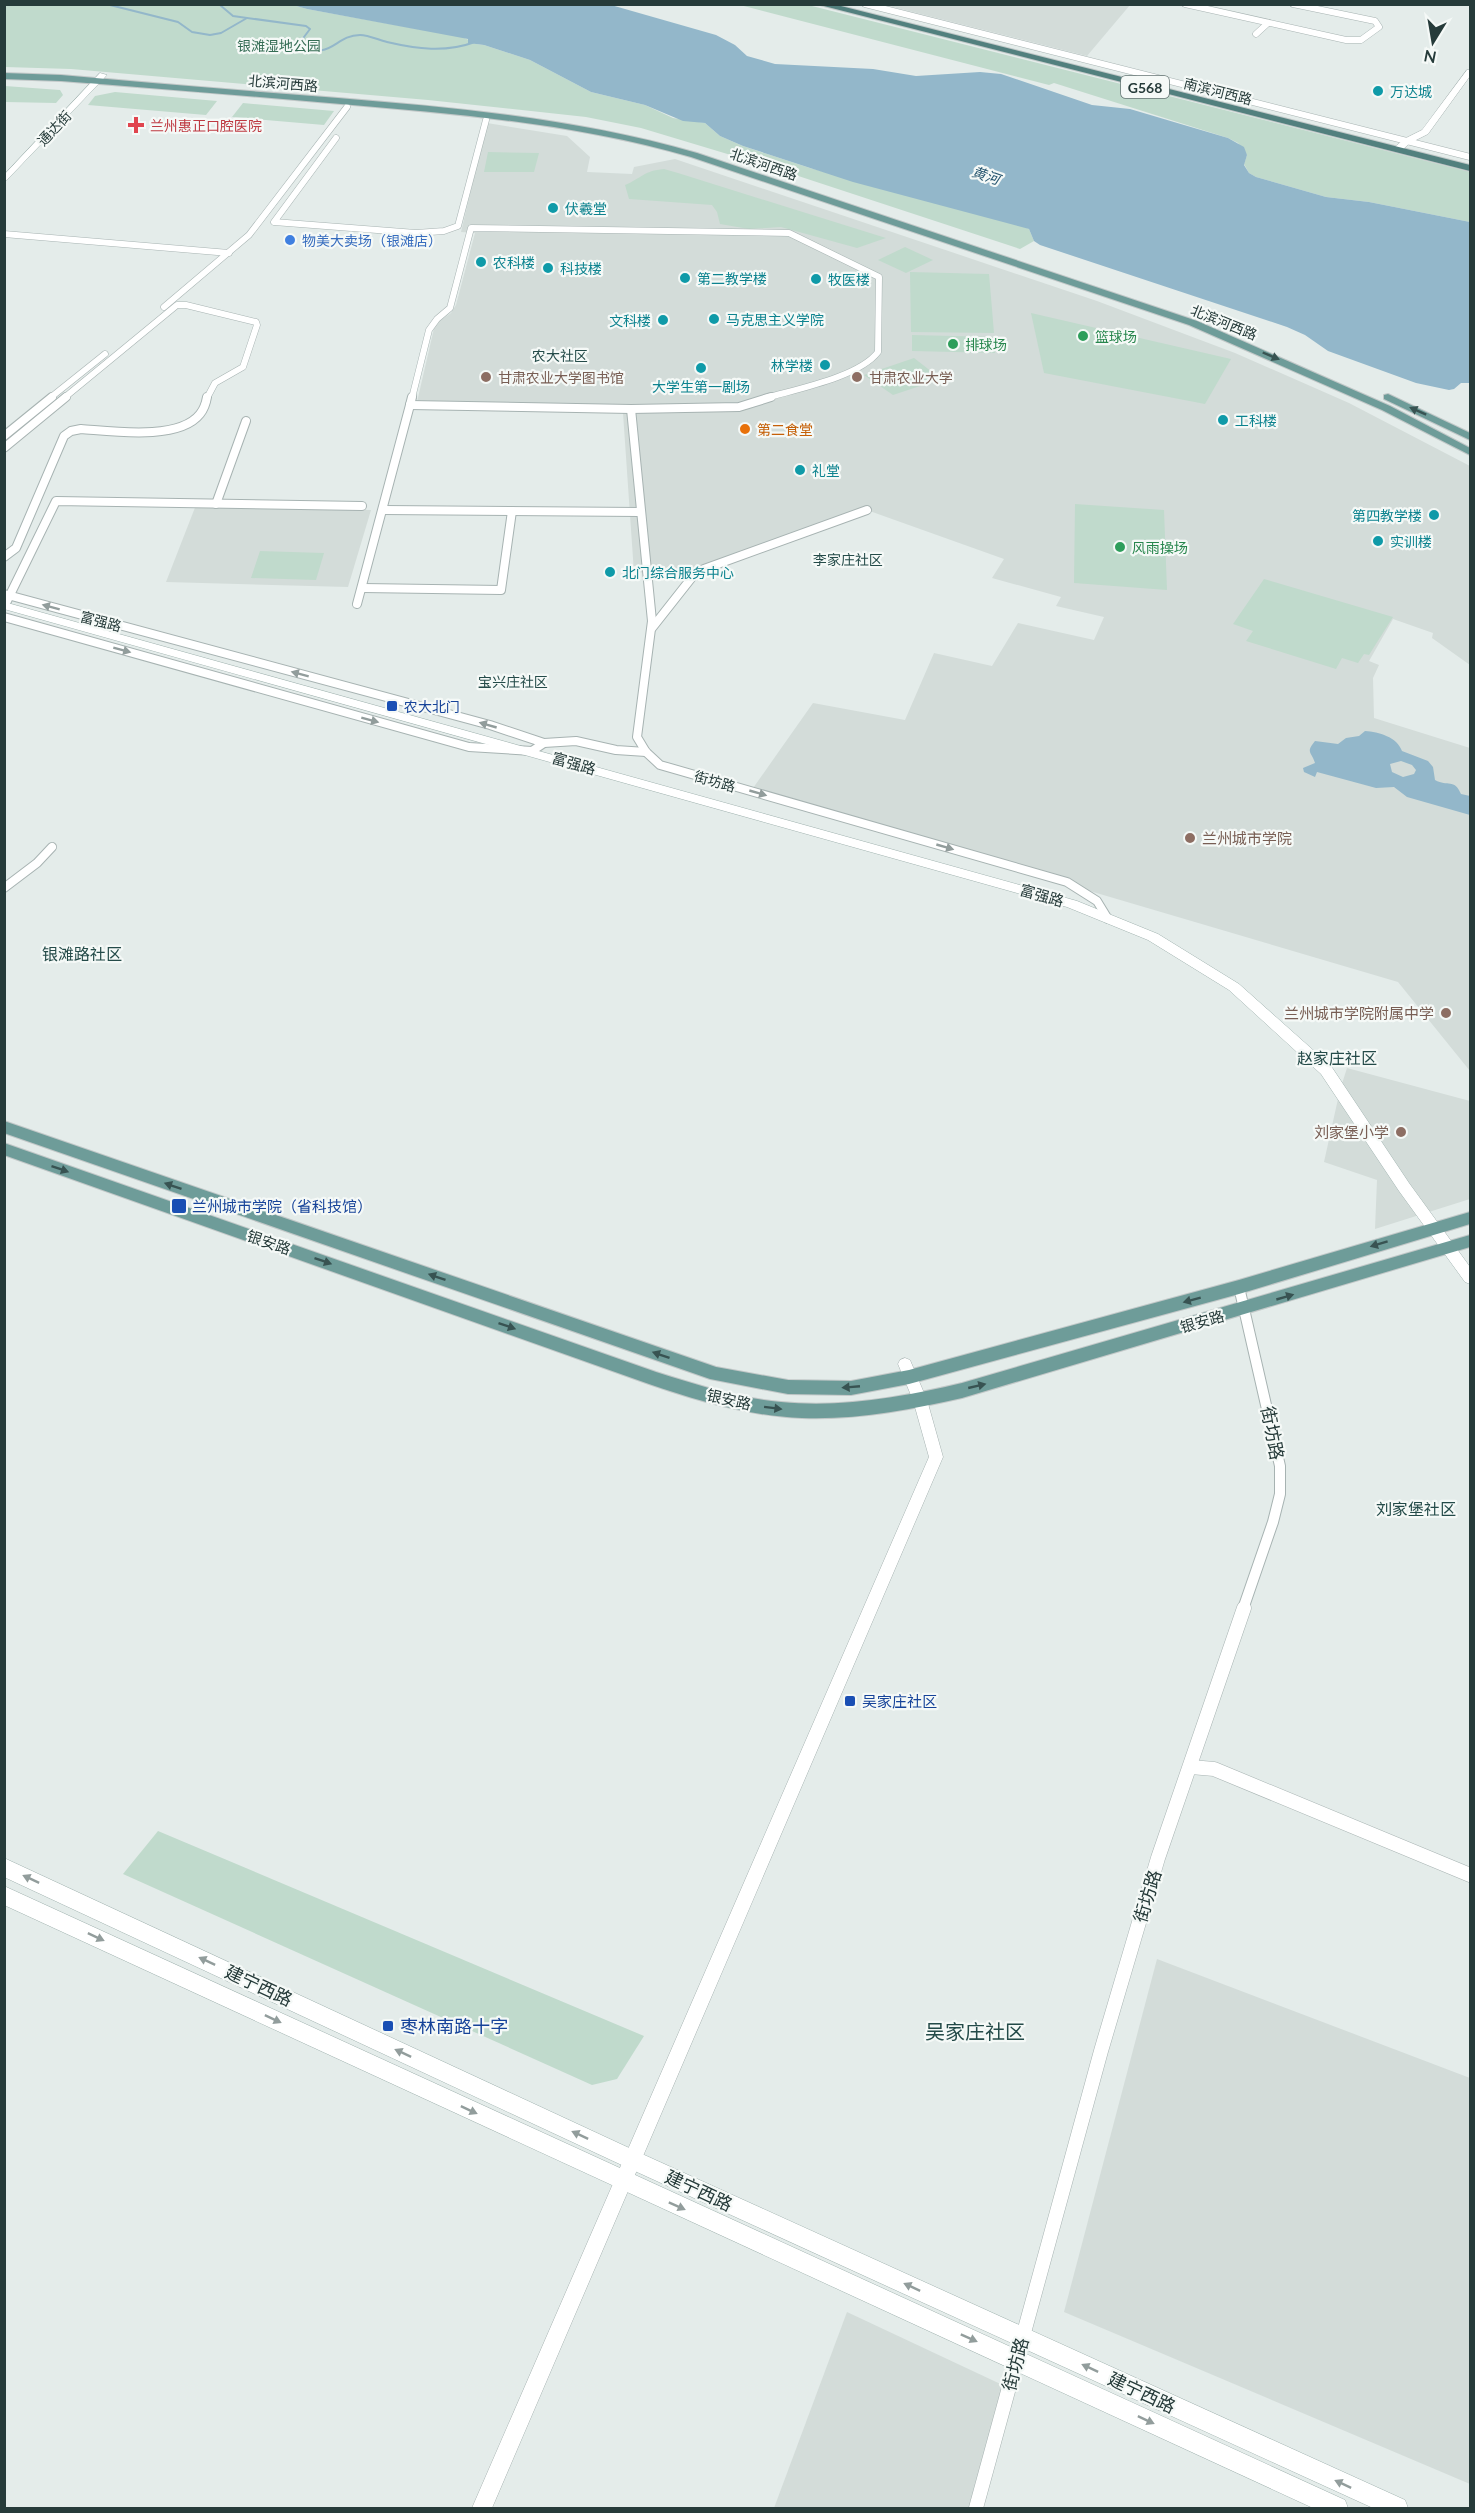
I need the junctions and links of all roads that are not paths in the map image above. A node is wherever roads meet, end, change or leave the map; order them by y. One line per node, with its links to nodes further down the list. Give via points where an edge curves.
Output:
1 (820, 4): 14 (highway, 南滨河西路 / G568)
2 (847, 4): 14 (highway, 南滨河西路 / G568)
3 (865, 4): 14 (street, 南滨河西路)
4 (1185, 4): 6 (street)
5 (1293, 4): 6 (street, via 1375,21 1380,27 1354,41)
6 (1268, 23): 7 (street)
7 (1256, 34)
8 (4, 70): 11 (main road, 北滨河西路)
9 (1470, 72): 18 (street, via 1425,132)
10 (4, 76): 11 (main road, 北滨河西路)
11 (94, 77): 12 (main road, 通达街); 23 (main road, 通达街); 25 (main road, 北滨河西路, via 490,108 637,131 704,149); 27 (main road, 北滨河西路, via 461,111 587,129 694,154)
12 (75, 91)
13 (347, 107): 26 (street, via 249,235)
14 (1282, 115): 18 (highway, 南滨河西路 / G568)
15 (51, 116): 21 (main road, 通达街)
16 (486, 120): 17 (street, via 458,226 437,232 274,222)
17 (336, 138)
18 (1403, 145): 19 (street, 南滨河西路); 20 (highway, 南滨河西路 / G568); 22 (highway, 南滨河西路 / G568)
19 (1470, 157)
20 (1470, 162)
21 (4, 166)
22 (1470, 168)
23 (4, 182)
24 (4, 234): 26 (street)
25 (1008, 250): 27 (main road); 28 (main road, 北滨河西路, via 1202,317)
26 (229, 254): 33 (street)
27 (998, 257): 36 (main road, 北滨河西路, one-way to 36, via 1193,323 1386,408)
28 (1275, 347)
29 (1372, 390): 34 (main road, one-way to 29)
30 (410, 405): 31 (street); 31 (street, via 429,330 450,308 471,228 789,233 879,277 878,351 872,361 739,407); 39 (street)
31 (631, 409): 42 (street)
32 (246, 421): 37 (street)
33 (4, 436)
34 (1470, 436)
35 (4, 448): 43 (street, via 177,305 256,322 243,367 212,385 202,411 188,424 157,431 81,429 64,436 16,548)
36 (1470, 452)
37 (216, 504): 38 (street); 45 (street, via 56,501)
38 (362, 506)
39 (384, 510): 41 (street); 44 (street)
40 (867, 510): 48 (street, via 704,569 693,576)
41 (512, 511): 42 (street); 44 (street, via 501,590)
42 (640, 512): 48 (street)
43 (4, 557)
44 (363, 588): 46 (street)
45 (6, 600): 49 (street, 富强路, one-way to 45); 50 (main road, 富强路)
46 (357, 604)
47 (4, 617): 50 (street, 富强路, one-way to 50, via 469,747)
48 (652, 628): 51 (street, via 637,736)
49 (544, 742): 50 (street); 51 (street, 富强路, via 576,741)
50 (532, 751): 54 (main road, 富强路, via 1072,904)
51 (646, 752): 54 (street, 街坊路, one-way to 54, via 660,765 1067,882 1097,899)
52 (52, 847): 53 (street)
53 (4, 888)
54 (1108, 919): 58 (main road, 富强路, via 1153,937 1234,987 1326,1070)
55 (4, 1127): 64 (main road, 银安路, one-way to 55, via 851,1388 788,1387 716,1374)
56 (4, 1149): 65 (main road, 银安路, one-way to 65, via 719,1399 821,1411)
57 (1470, 1218): 58 (main road, 银安路)
58 (1435, 1227): 60 (main road, 富强路); 62 (main road, 银安路, one-way to 62)
59 (1470, 1241): 60 (main road, 银安路)
60 (1448, 1247): 61 (main road, 富强路); 63 (main road, 银安路, one-way to 60)
61 (1470, 1278)
62 (1239, 1287): 63 (street, 街坊路); 64 (main road, 银安路, one-way to 64)
63 (1245, 1308): 65 (main road, 银安路, one-way to 63); 66 (street, 街坊路, via 1280,1466 1280,1494)
64 (907, 1371): 65 (street)
65 (920, 1400): 70 (street, via 936,1457)
66 (1191, 1767): 68 (street, via 1214,1770); 72 (street, 街坊路, via 1158,1858 1104,2039)
67 (4, 1867): 70 (main road, 建宁西路, one-way to 67)
68 (1470, 1875)
69 (4, 1895): 71 (main road, 建宁西路, one-way to 71)
70 (633, 2160): 71 (street); 72 (main road, 建宁西路, one-way to 70)
71 (623, 2181): 73 (main road, 建宁西路, one-way to 73); 74 (street)
72 (1023, 2338): 73 (street, 街坊路); 77 (main road, 建宁西路, one-way to 72)
73 (1017, 2360): 75 (street, 街坊路); 76 (main road, 建宁西路, one-way to 76)
74 (482, 2508)
75 (976, 2508)
76 (1337, 2508)
77 (1397, 2508)

